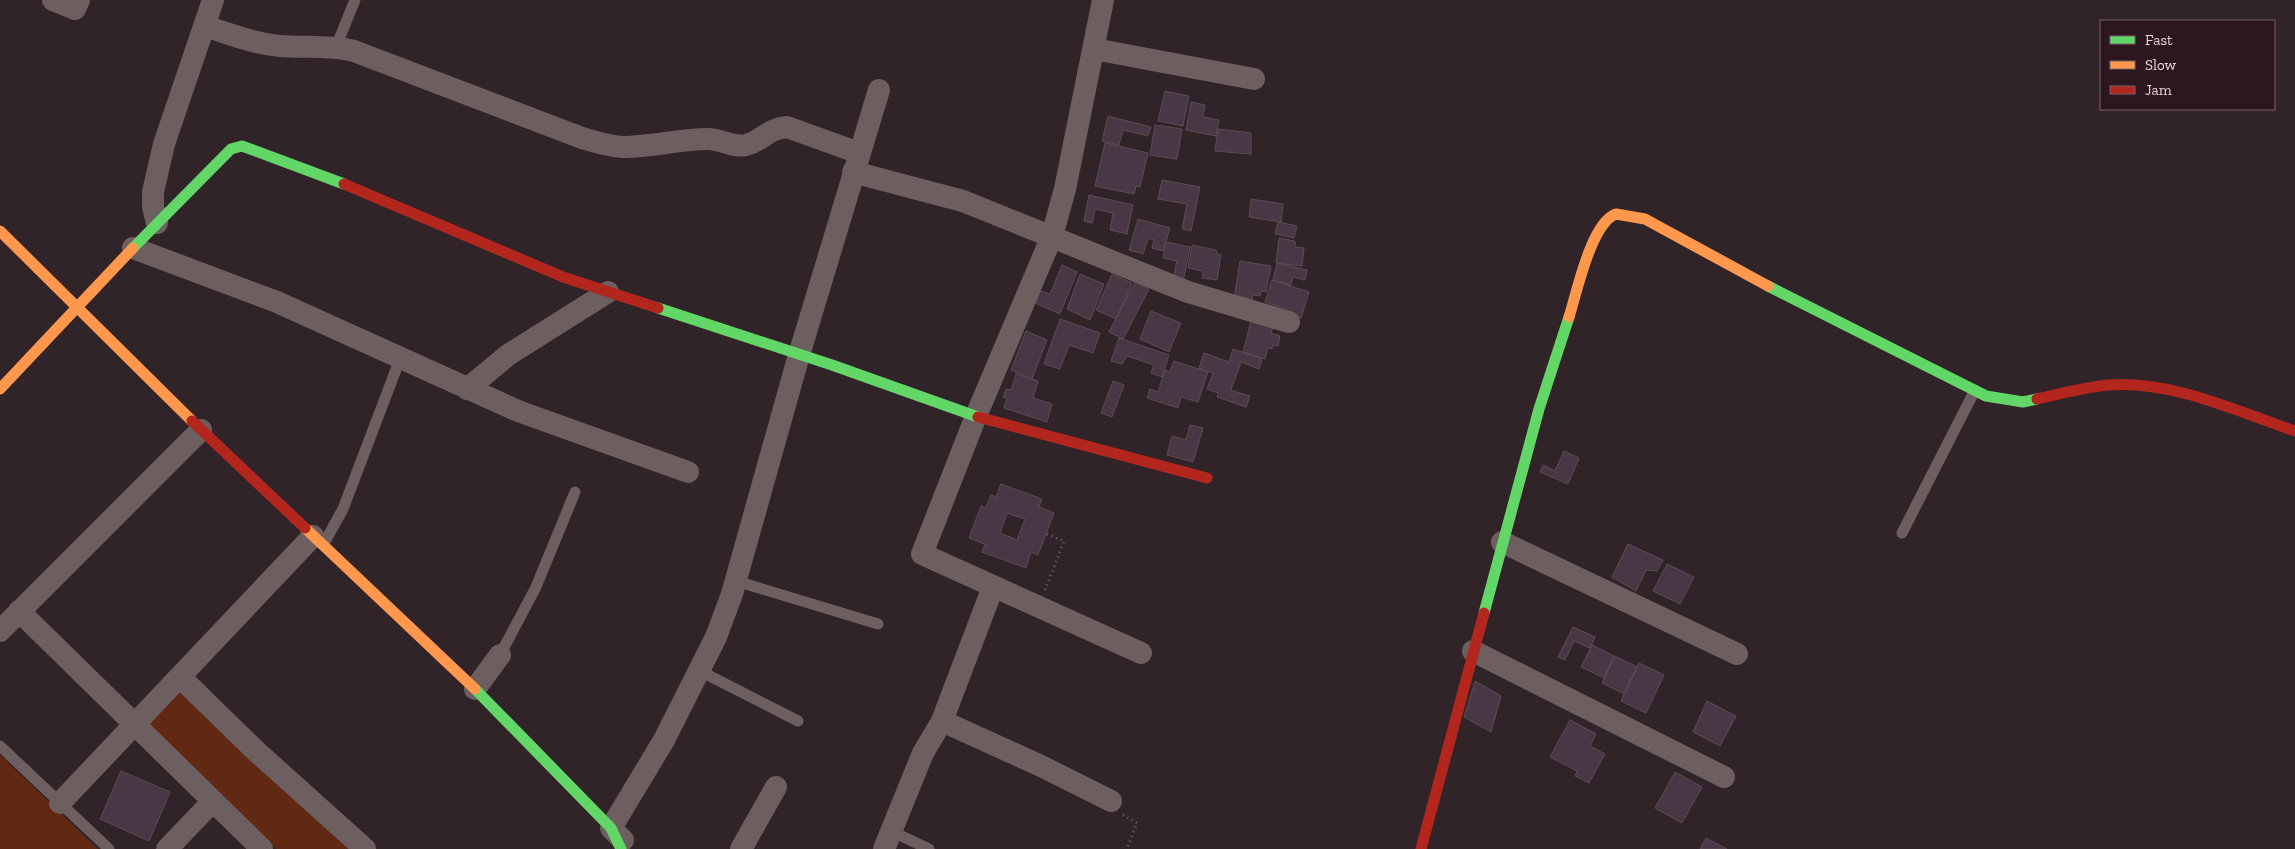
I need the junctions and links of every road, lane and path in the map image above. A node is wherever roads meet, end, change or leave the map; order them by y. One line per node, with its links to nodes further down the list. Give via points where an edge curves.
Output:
1 (53, 0): 2 (street, via 75,9)
2 (79, 0)
3 (213, 0): 6 (street)
4 (355, 0): 7 (lane)
5 (1103, 0): 8 (street)
6 (205, 26): 7 (street, via 262,44); 12 (street, via 160,162 153,200)
7 (336, 47): 11 (street, via 604,144 624,147 711,139 745,145 775,128 787,127)
8 (1094, 49): 9 (street); 14 (street)
9 (1254, 79)
10 (879, 90): 11 (street)
11 (856, 162): 14 (street); 19 (street)
12 (157, 223): 15 (street); 16 (street, via 225,155 242,146 373,195 563,277)
13 (0, 231): 17 (street)
14 (1052, 236): 18 (street, via 1188,292); 24 (street)
15 (133, 248): 17 (street); 20 (street, via 277,302)
16 (608, 292): 19 (street); 22 (street, via 508,355)
17 (77, 305): 21 (street); 25 (street)
18 (1289, 322)
19 (799, 355): 24 (street); 34 (street)
20 (400, 359): 22 (street); 32 (lane, via 343,509)
21 (0, 389)
22 (467, 389): 27 (street, via 518,411)
23 (1974, 390): 26 (street, via 2002,400 2023,402 2107,385 2145,385 2199,398); 30 (lane); 33 (street, via 1817,312 1645,219 1625,212 1611,214 1600,226 1592,246 1539,409)
24 (976, 416): 28 (street); 35 (street, via 922,554)
25 (201, 430): 32 (street); 37 (street)
26 (2295, 431)
27 (688, 472)
28 (1207, 478)
29 (576, 492): 43 (lane, via 536,588)
30 (1902, 533)
31 (1046, 534): 36 (path, via 1064,541)
32 (318, 541): 45 (street); 46 (street)
33 (1502, 542): 40 (street); 42 (street)
34 (736, 581): 38 (lane); 44 (street)
35 (993, 587): 36 (street); 48 (street)
36 (1039, 606): 41 (street)
37 (19, 611): 39 (street); 49 (street)
38 (878, 624)
39 (0, 631)
40 (1473, 651): 51 (street); 58 (street)
41 (1141, 653)
42 (1737, 654)
43 (500, 655): 46 (street)
44 (700, 671): 47 (lane); 56 (street, via 664,740)
45 (180, 677): 49 (street); 62 (street)
46 (475, 689): 56 (street)
47 (798, 721)
48 (942, 721): 54 (street); 57 (street, via 923,753)
49 (134, 725): 53 (street); 55 (street)
50 (0, 746): 55 (lane)
51 (1724, 777)
52 (776, 787): 65 (street)
53 (213, 801): 60 (street); 61 (street)
54 (1111, 802): 67 (path, via 1115,810 1137,823)
55 (60, 803): 59 (lane)
56 (611, 828): 63 (street); 64 (street)
57 (888, 840): 66 (lane)
58 (1427, 846)
59 (109, 849)
60 (167, 849)
61 (262, 849)
62 (364, 849)
63 (621, 849)
64 (634, 849)
65 (741, 849)
66 (929, 849)
67 (1127, 849)

